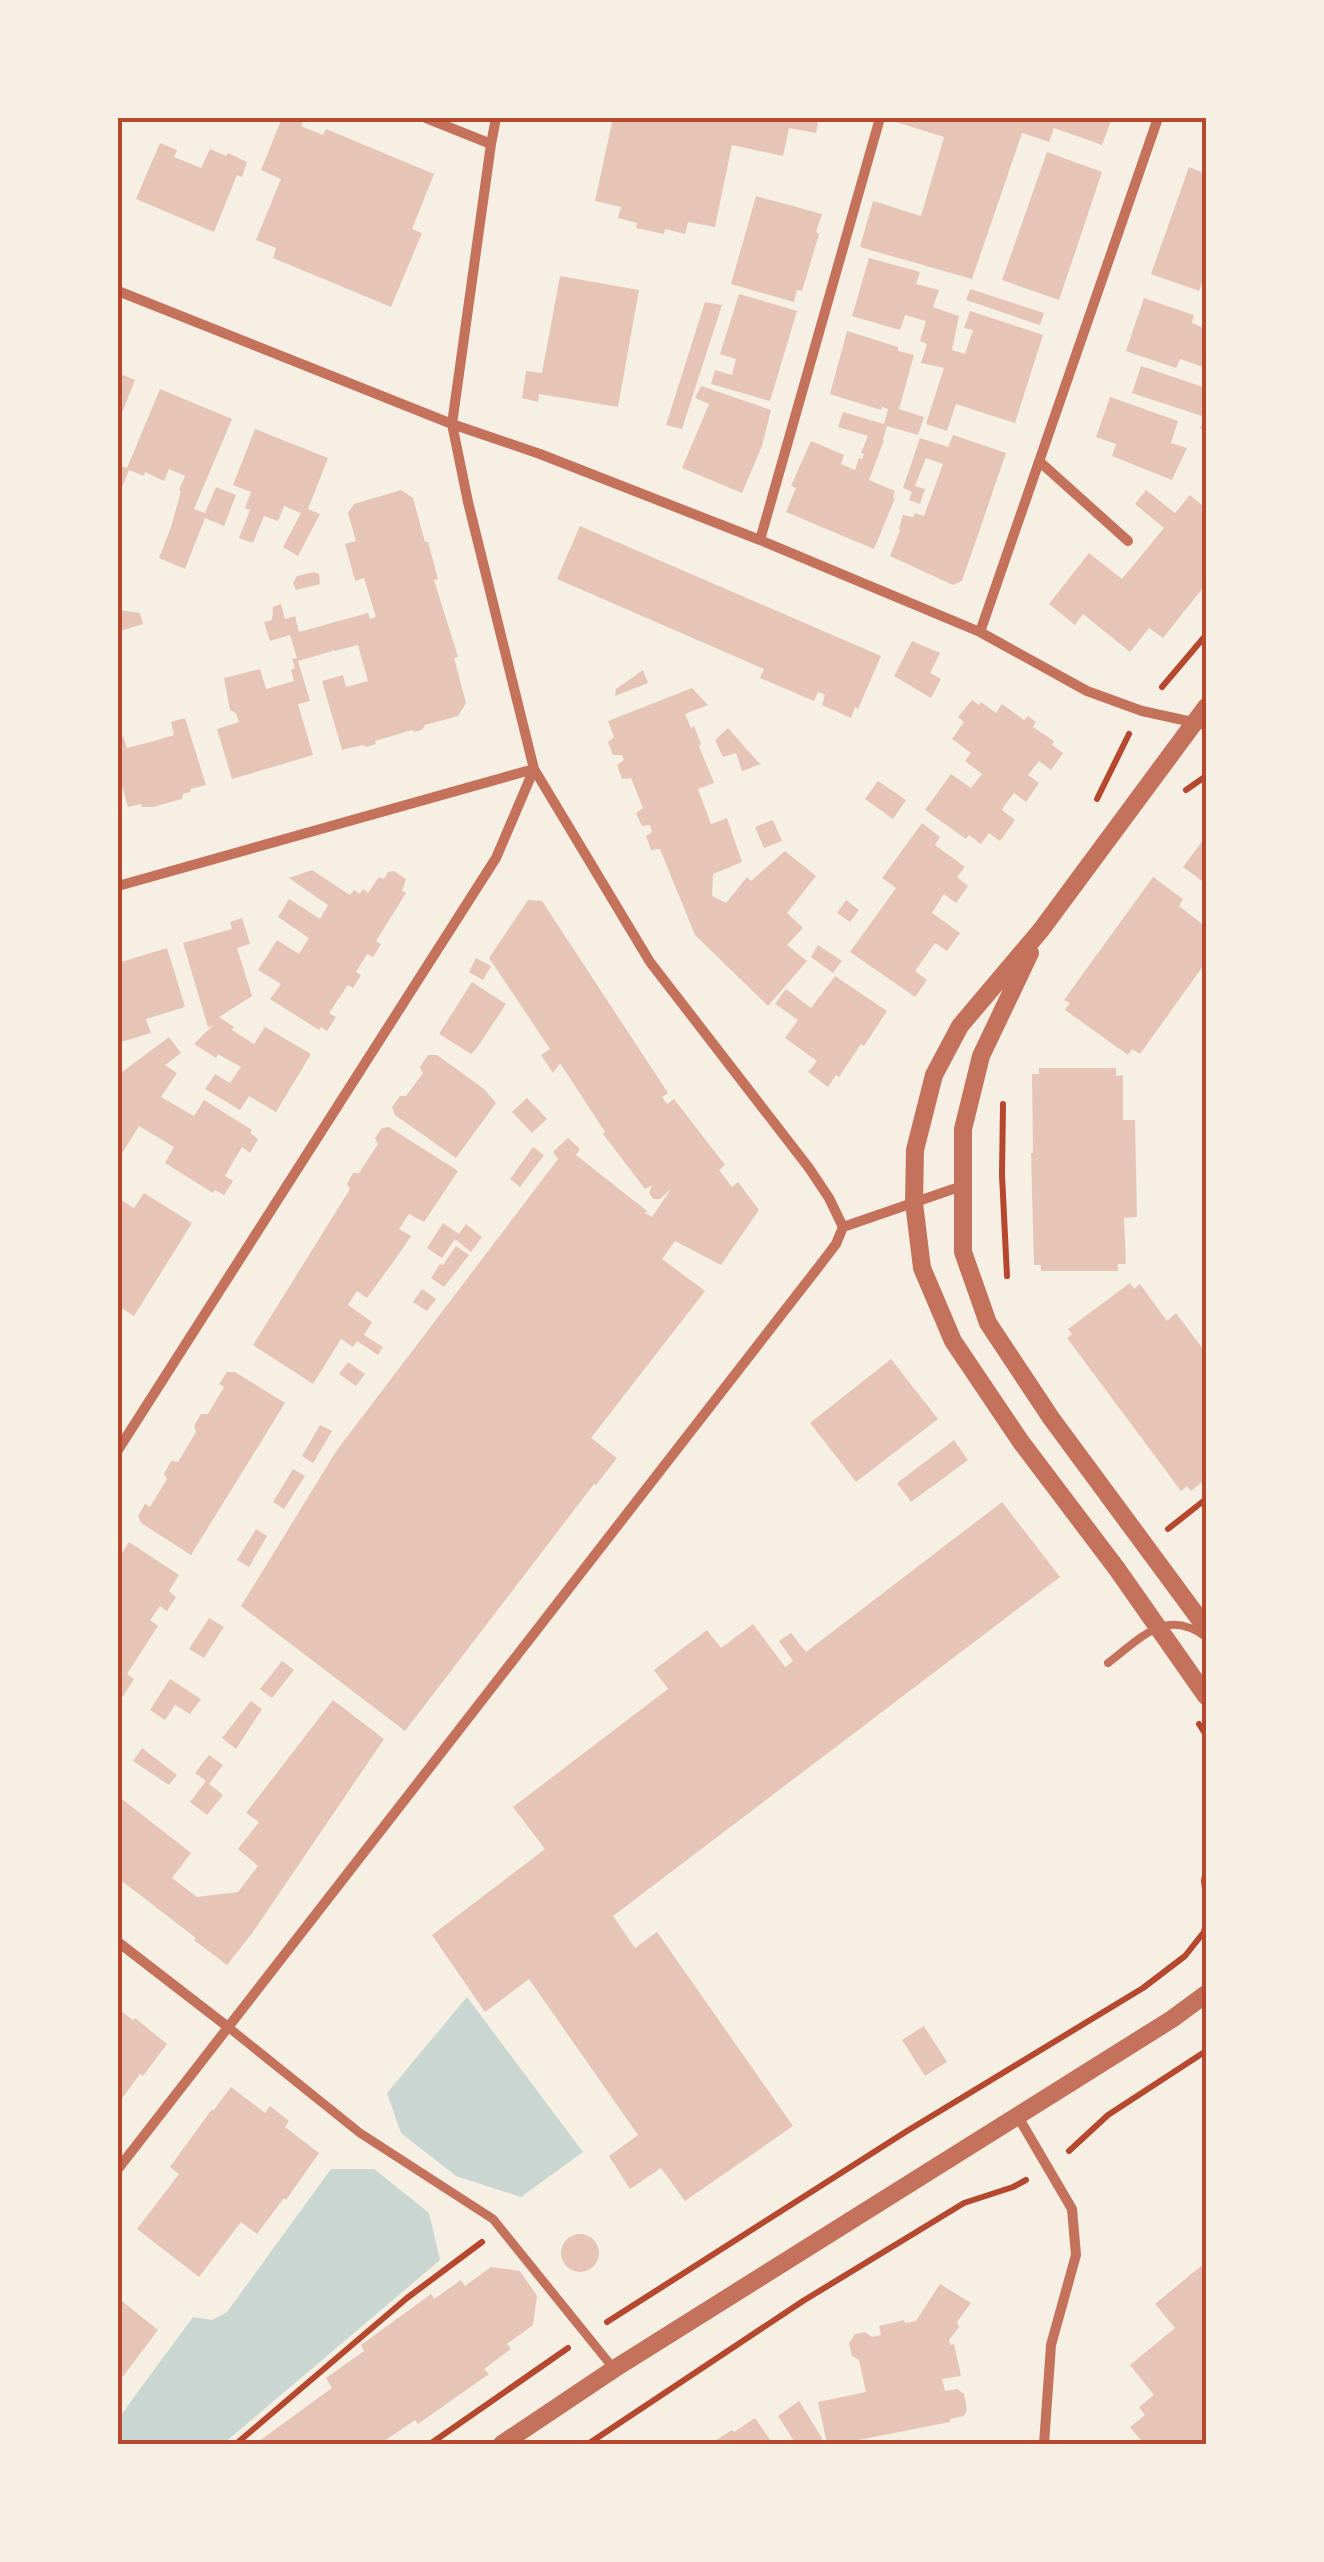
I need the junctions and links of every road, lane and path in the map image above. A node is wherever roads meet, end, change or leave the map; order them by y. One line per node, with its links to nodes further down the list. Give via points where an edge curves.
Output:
1 (426, 118): 5 (street)
2 (496, 118): 6 (street)
3 (880, 118): 10 (street)
4 (1158, 118): 9 (street)
5 (441, 120): 6 (street)
6 (491, 144): 8 (street)
7 (118, 290): 8 (street)
8 (452, 424): 10 (street); 17 (street)
9 (1040, 462): 11 (street); 12 (street)
10 (760, 540): 12 (street)
11 (1128, 541)
12 (980, 632): 15 (street, via 1087,691)
13 (1206, 635): 15 (path)
14 (1206, 707): 16 (street)
15 (1142, 711): 16 (street); 18 (path)
16 (1201, 724): 20 (street)
17 (534, 769): 19 (street); 24 (street, via 650,962 809,1168); 26 (street, via 496,858)
18 (1097, 799)
19 (118, 886)
20 (1041, 930): 22 (street, via 980,1056 962,1129); 23 (street, via 960,1026 934,1074 916,1150)
21 (1002, 1176): 25 (path)
22 (962, 1186): 23 (street); 30 (street, via 964,1252 988,1323)
23 (914, 1202): 24 (street); 29 (street, via 922,1268 952,1341)
24 (843, 1226): 39 (street, via 820,1265)
25 (1007, 1282)
26 (118, 1450)
27 (1168, 1529): 28 (path)
28 (1178, 1542)
29 (1158, 1626): 31 (lane, via 1176,1623); 32 (lane); 33 (street)
30 (1206, 1628)
31 (1206, 1637)
32 (1108, 1662)
33 (1206, 1696)
34 (1206, 1869): 35 (path)
35 (1206, 1897)
36 (1206, 1923): 45 (path, via 1185,1956 1144,1988)
37 (118, 1942): 39 (street)
38 (1206, 1994): 41 (street)
39 (228, 2027): 43 (street); 44 (street, via 360,2133)
40 (1206, 2051): 42 (path, via 1108,2115)
41 (1018, 2115): 42 (street); 46 (street)
42 (1050, 2167): 50 (path, via 964,2203); 51 (street, via 1072,2209 1076,2255 1051,2345)
43 (118, 2170)
44 (501, 2228): 45 (street); 47 (path, via 407,2298)
45 (586, 2335): 46 (street); 48 (path)
46 (614, 2369): 49 (street)
47 (236, 2444)
48 (430, 2444)
49 (502, 2444)
50 (588, 2444)
51 (1044, 2444)

